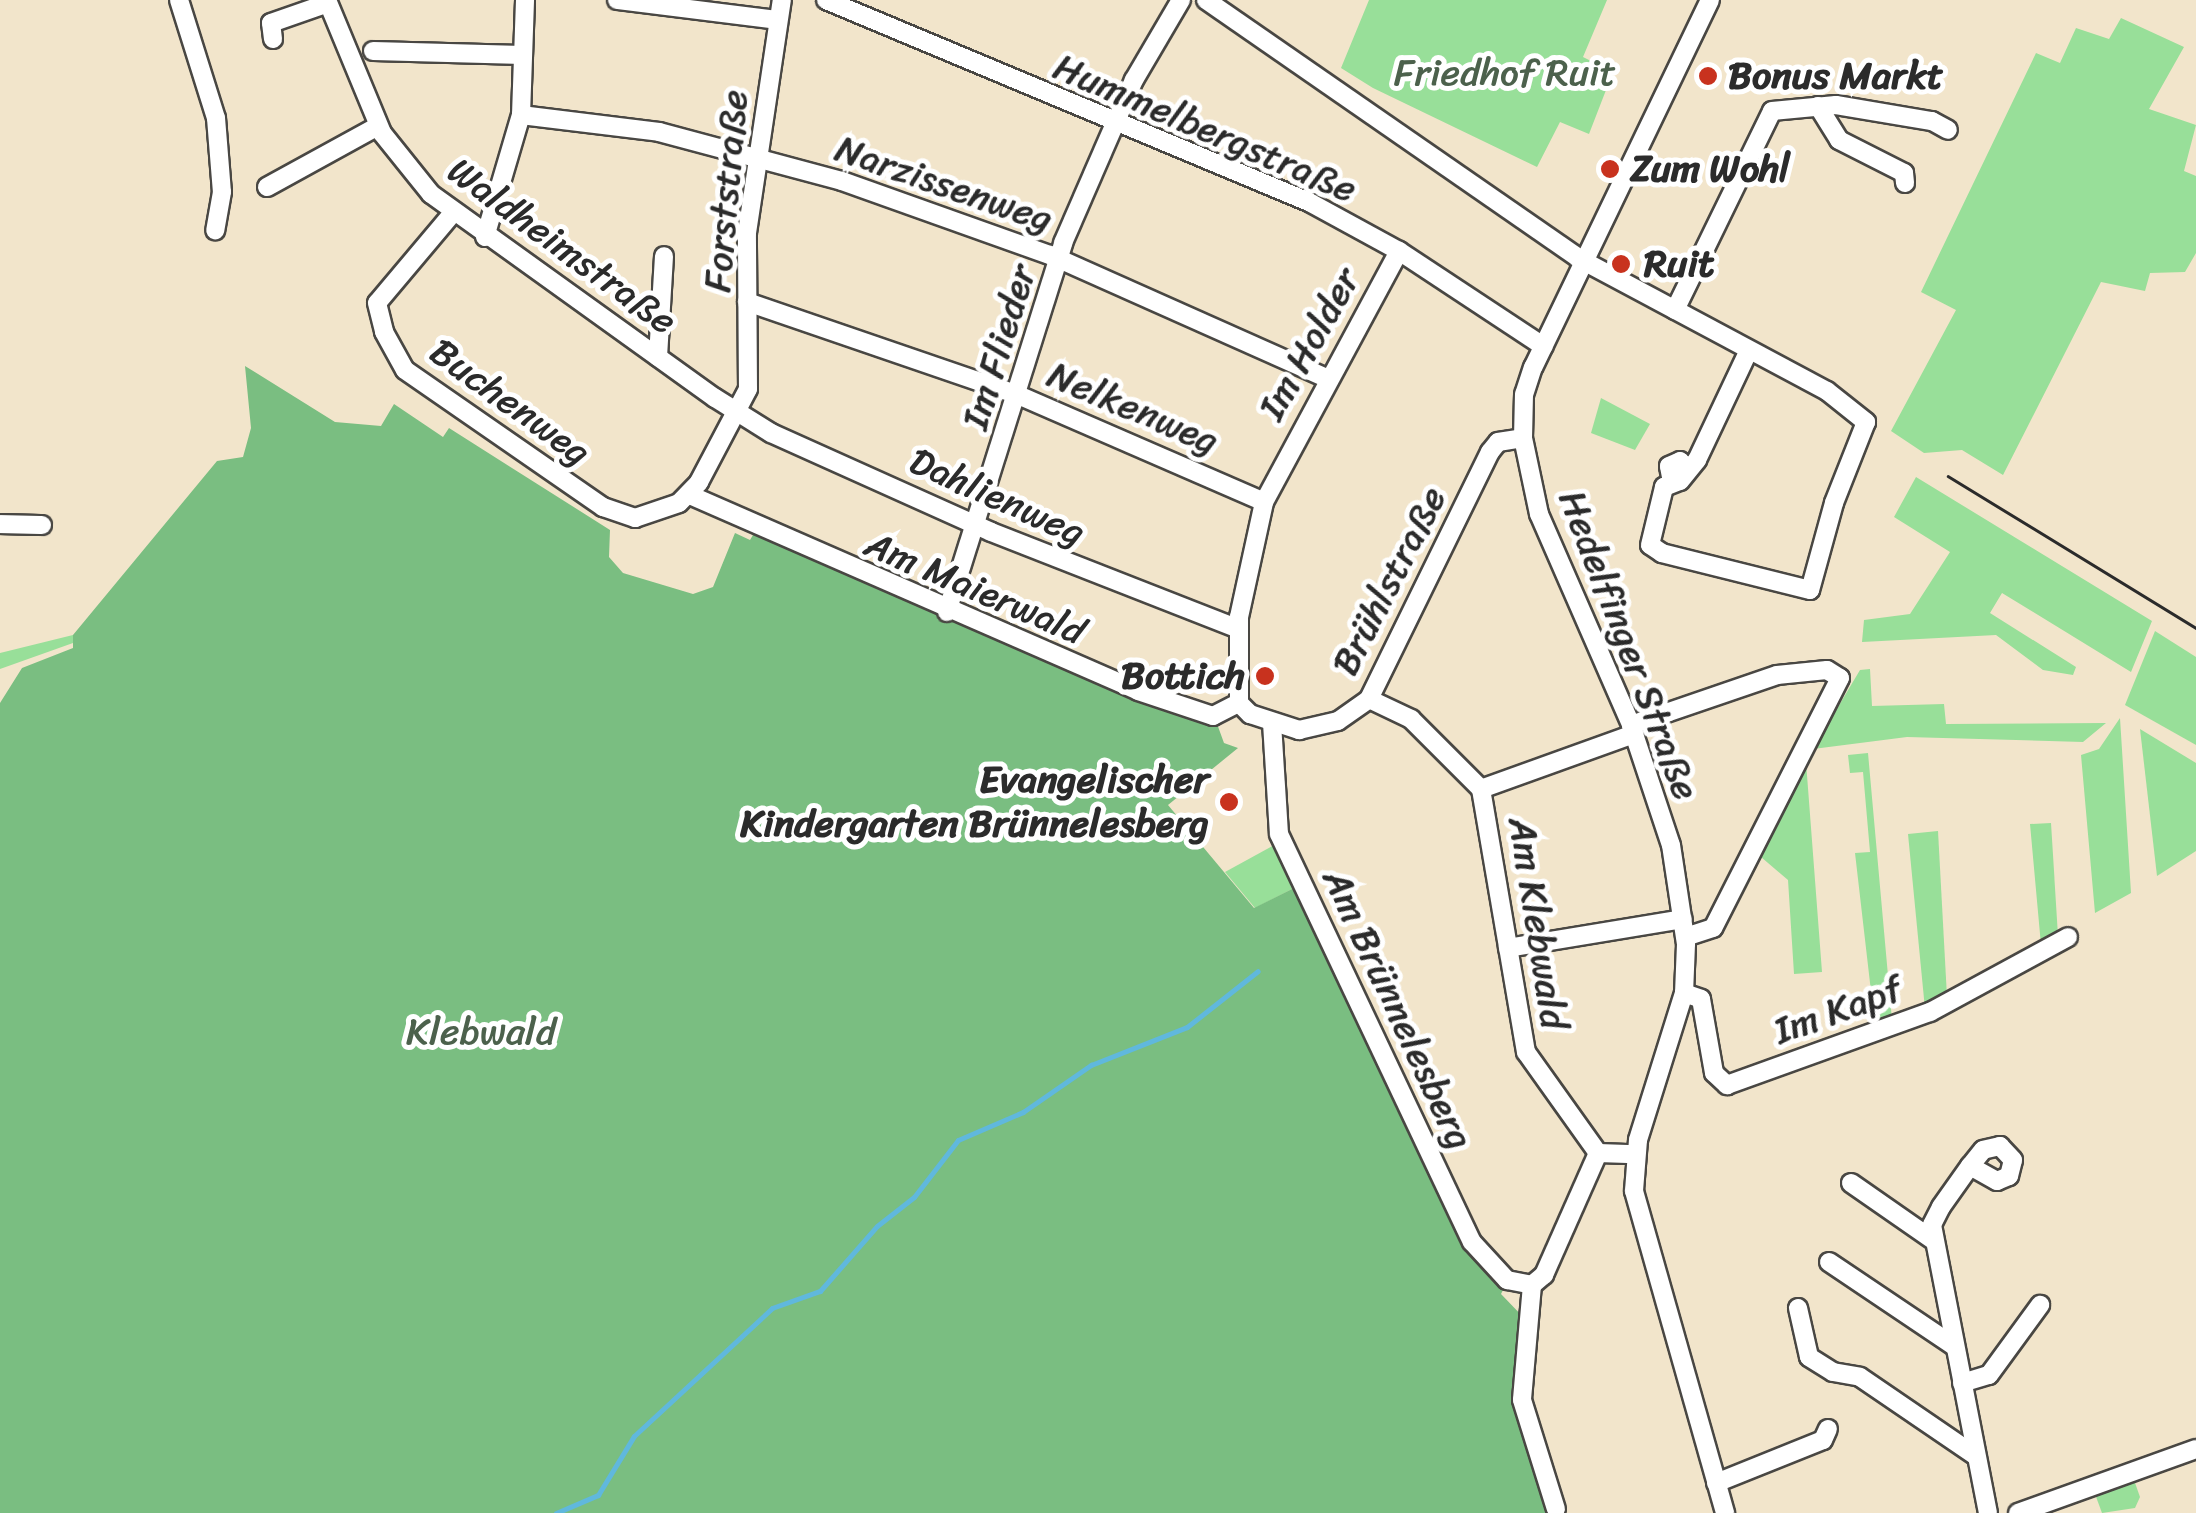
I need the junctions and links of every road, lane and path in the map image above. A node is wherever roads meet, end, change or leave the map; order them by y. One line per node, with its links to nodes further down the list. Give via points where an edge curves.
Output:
1 (179, 0): 23 (street, via 216,118 222,192)
2 (525, 0): 13 (street)
3 (616, 0): 10 (street)
4 (782, 0): 10 (street, Forststraße)
5 (826, 0): 16 (street, Hummelbergstraße)
6 (1181, 0): 16 (street, Im Flieder)
7 (1206, 0): 28 (street)
8 (1710, 0): 28 (street, Hedelfinger Straße)
9 (328, 2): 11 (street, via 272,23); 17 (street, Waldheimstraße)
10 (778, 20): 19 (street, Forststraße)
11 (274, 40)
12 (373, 51): 13 (street)
13 (523, 54): 15 (street)
14 (1818, 106): 18 (street, via 1932,121); 20 (street, via 1839,140 1904,173); 30 (street, via 1782,106 1769,115)
15 (521, 115): 19 (street, Narzissenweg, via 659,132); 24 (street)
16 (1115, 123): 25 (street, Hummelbergstraße, via 1309,202); 27 (street, Im Flieder)
17 (378, 126): 21 (street); 22 (street, Waldheimstraße, via 409,172)
18 (1948, 130)
19 (755, 155): 27 (street, Narzissenweg); 29 (street, Forststraße)
20 (1905, 183)
21 (267, 187)
22 (452, 214): 24 (street, Waldheimstraße); 38 (street, Buchenweg, via 377,303 386,338 409,374 610,510 642,517)
23 (215, 230)
24 (485, 237): 33 (street, Waldheimstraße)
25 (1399, 251): 31 (street, Hummelbergstraße); 34 (street, Im Holder)
26 (664, 256): 33 (street)
27 (1059, 259): 34 (street, Narzissenweg); 35 (street, Im Flieder)
28 (1584, 262): 30 (street); 31 (street, Hedelfinger Straße)
29 (747, 302): 35 (street, Nelkenweg); 36 (street, Forststraße, via 748,383)
30 (1675, 310): 32 (street)
31 (1543, 346): 37 (street, Hedelfinger Straße, via 1524,394)
32 (1747, 354): 32 (street, via 1827,391 1866,422 1810,590 1653,550 1664,488 1672,482 1669,466 1680,461 1688,469)
33 (658, 357): 36 (street, Waldheimstraße)
34 (1326, 378): 39 (street, Im Holder)
35 (1016, 394): 39 (street, Nelkenweg); 42 (street, Im Flieder)
36 (736, 412): 38 (street, Forststraße); 42 (street, Dahlienweg)
37 (1523, 438): 45 (street, Brühlstraße, via 1498,442 1490,452); 48 (street, Hedelfinger Straße, via 1539,514)
38 (690, 495): 43 (street, Am Maierwald)
39 (1264, 502): 44 (street, Im Holder)
40 (0, 524): 41 (street)
41 (42, 525)
42 (979, 526): 43 (street, Im Flieder); 44 (street, Dahlienweg)
43 (946, 612): 46 (street, Am Maierwald, via 1178,705 1216,716)
44 (1238, 629): 46 (street, Im Holder)
45 (1369, 699): 47 (street, Brühlstraße, via 1320,726); 49 (street, Am Klebwald, via 1411,719)
46 (1240, 703): 47 (street, Brühlstraße)
47 (1272, 723): 60 (street, Am Brünnelesberg, via 1279,834 1470,1239 1504,1278)
48 (1632, 730): 49 (street); 50 (street, Hedelfinger Straße, via 1671,846); 50 (street, via 1777,676 1836,673 1838,686 1714,928)
49 (1481, 790): 52 (street, Am Klebwald)
50 (1684, 928): 52 (street); 53 (street, Hedelfinger Straße)
51 (2068, 937): 53 (street, Im Kapf, via 1930,1012 1727,1085 1714,1072 1701,999)
52 (1508, 948): 54 (street, Am Klebwald, via 1526,1052)
53 (1684, 994): 55 (street, Hedelfinger Straße)
54 (1598, 1153): 55 (street); 60 (street, via 1544,1276)
55 (1635, 1154): 68 (street, Hedelfinger Straße, via 1638,1220)
56 (1970, 1166): 58 (street, via 1935,1216)
57 (1851, 1183): 58 (street)
58 (1934, 1240): 63 (street)
59 (1829, 1262): 63 (street)
60 (1532, 1285): 69 (street, via 1522,1400)
61 (2040, 1306): 64 (street, via 1990,1375)
62 (1798, 1308): 67 (street, via 1809,1357 1833,1372 1860,1377)
63 (1954, 1346): 64 (street)
64 (1962, 1384): 67 (street)
65 (1828, 1429): 68 (street, via 1820,1442)
66 (2196, 1448): 72 (street)
67 (1976, 1456): 71 (street)
68 (1716, 1483): 70 (street, Hedelfinger Straße)
69 (1556, 1509)
70 (1725, 1513)
71 (1988, 1513)
72 (2018, 1513)

